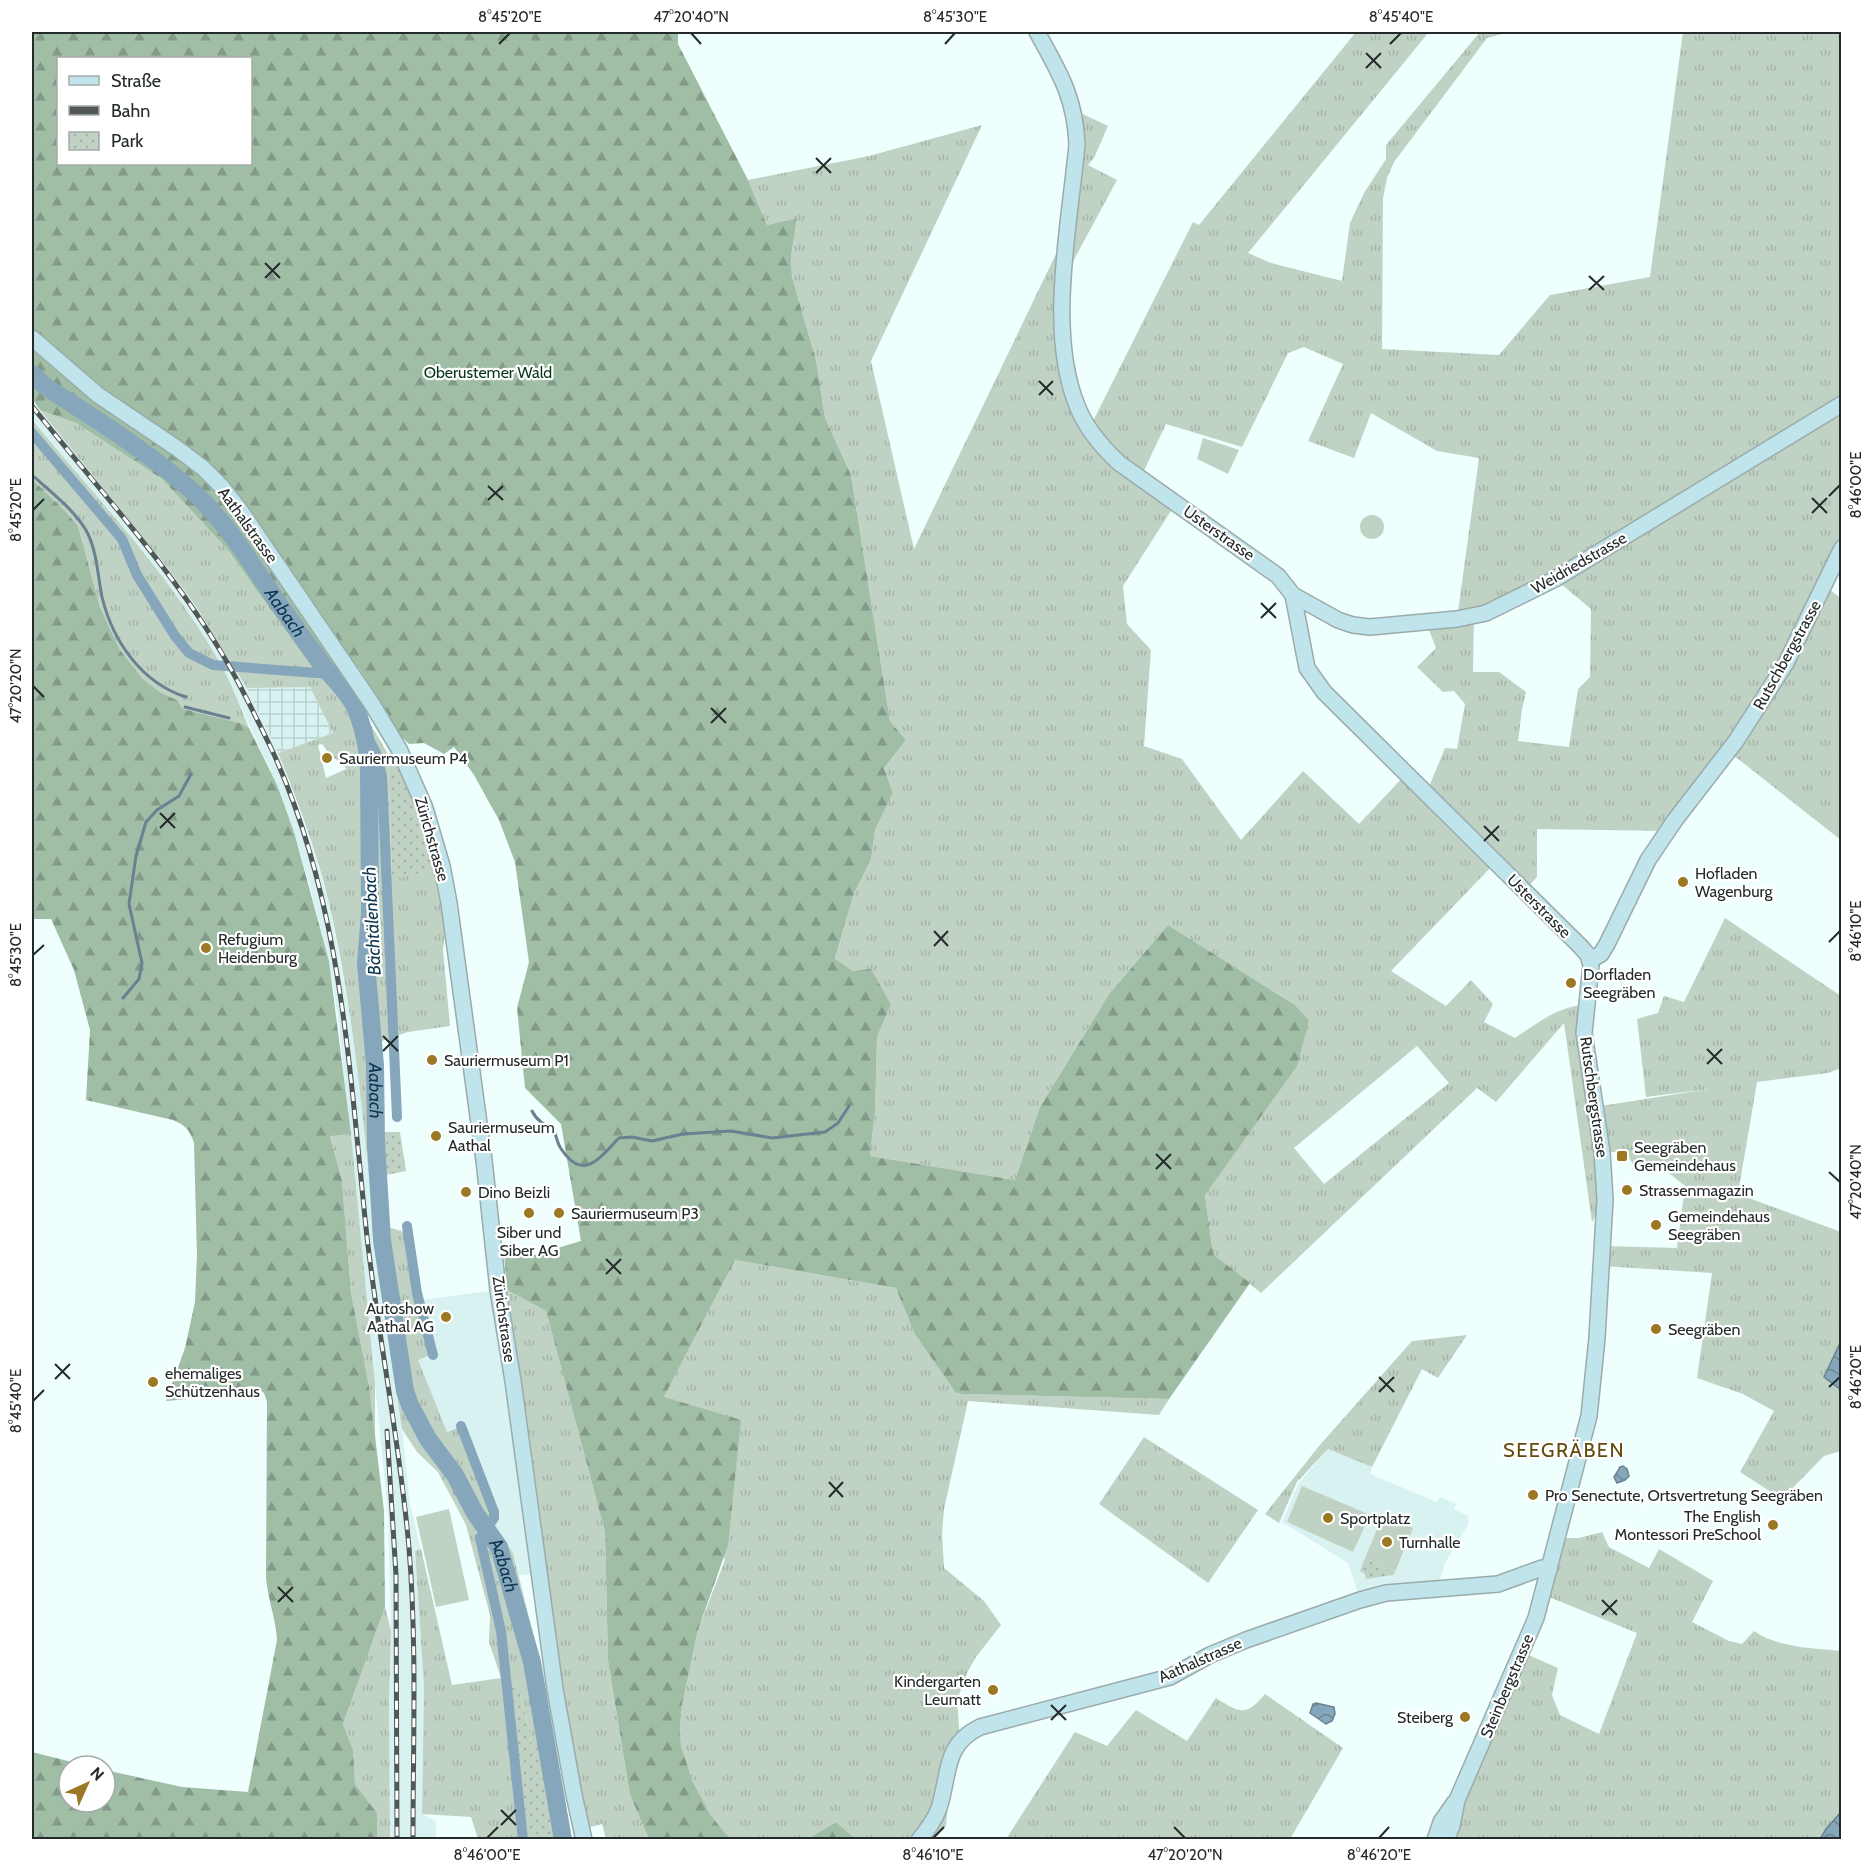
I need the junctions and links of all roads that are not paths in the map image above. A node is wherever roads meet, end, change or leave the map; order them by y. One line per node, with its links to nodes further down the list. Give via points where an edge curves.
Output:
1 (1037, 32): 5 (street, Usterstrasse, via 1068,91 1077,127 1063,325 1066,367 1078,410 1105,450 1119,463 1268,567)
2 (32, 338): 6 (street, Aathalstrasse, via 98,395 178,448 222,487)
3 (1842, 404): 5 (street, Weidriedstrasse, via 1555,579 1486,614 1370,627 1338,620)
4 (1842, 548): 7 (street, Rutschbergstrasse, via 1762,703 1654,850 1607,944 1601,954)
5 (1293, 596): 7 (street, Usterstrasse, via 1303,655 1324,692)
6 (372, 704): 10 (street, Zürichstrasse, via 414,780 442,866 555,1689)
7 (1590, 960): 8 (street, Rutschbergstrasse, via 1584,1033 1605,1180 1602,1266 1589,1416)
8 (1549, 1570): 9 (street, Steinbergstrasse, via 1529,1636); 11 (street, Aathalstrasse, via 1542,1568 1498,1584 1386,1593 1246,1640 1170,1677 980,1727 953,1749 939,1808)
9 (1457, 1800): 12 (street, Steinbergstrasse, via 1441,1822); 13 (street, Steinbergstrasse)
10 (583, 1835)
11 (919, 1839)
12 (1435, 1839)
13 (1446, 1839)

